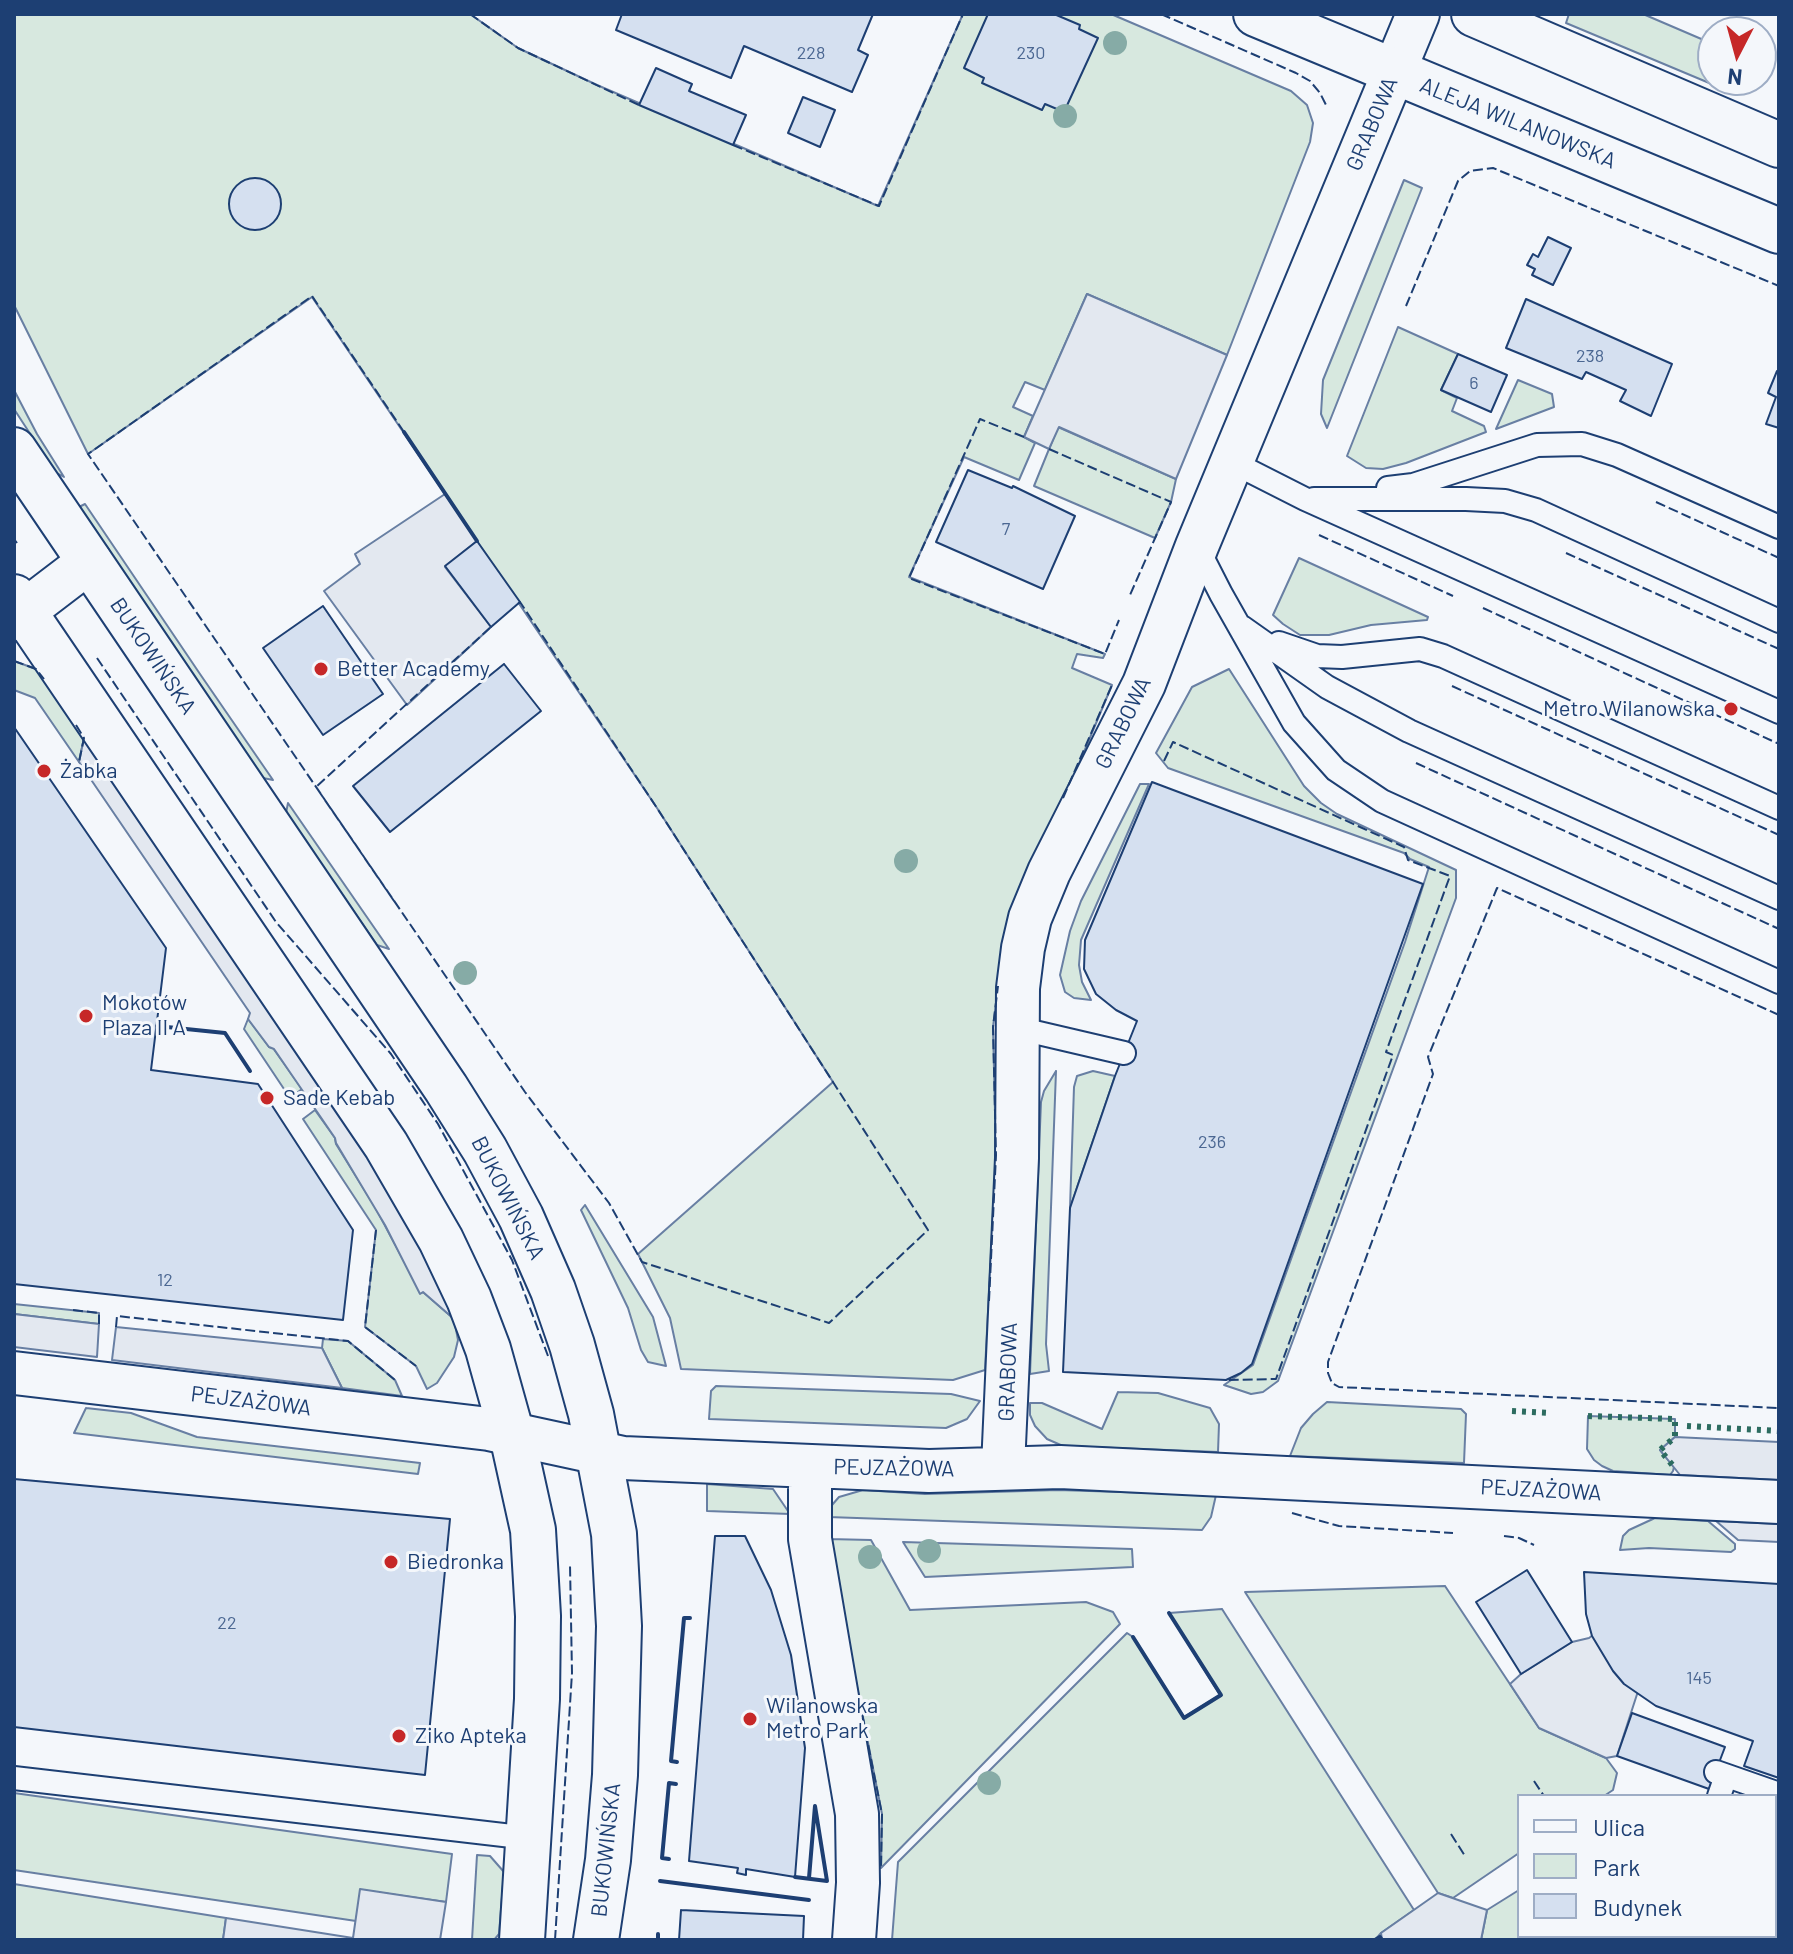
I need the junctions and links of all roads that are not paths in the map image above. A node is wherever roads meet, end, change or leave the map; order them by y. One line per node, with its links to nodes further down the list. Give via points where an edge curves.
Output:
1 (1256, 14): 4 (street, ALEJA WILANOWSKA)
2 (1418, 14): 4 (street, GRABOWA)
3 (1474, 14): 5 (street)
4 (1394, 72): 6 (street, ALEJA WILANOWSKA); 8 (street, GRABOWA)
5 (1779, 145)
6 (1779, 231)
7 (14, 450): 12 (street, BUKOWIŃSKA)
8 (1232, 462): 9 (lane); 11 (street, GRABOWA)
9 (1305, 499): 10 (lane, via 1413,485 1537,445 1582,444); 14 (lane, via 1505,501 1536,510); 16 (lane)
10 (1779, 527)
11 (1197, 546): 15 (lane); 20 (street, GRABOWA, via 1144,684 1030,918 1020,965)
12 (90, 561): 13 (street); 24 (street, BUKOWIŃSKA, via 485,1150 553,1290)
13 (17, 610): 23 (street, via 354,1096 426,1211 476,1317)
14 (1779, 621)
15 (1238, 624): 17 (lane, via 1317,656 1420,649 1443,656); 18 (lane, via 1327,687 1409,731); 19 (lane, via 1294,723 1336,770 1397,807)
16 (1779, 712)
17 (1779, 808)
18 (1779, 898)
19 (1779, 982)
20 (1017, 1028): 21 (lane); 26 (street, GRABOWA, via 1017,1158)
21 (1124, 1053)
22 (14, 1373): 23 (street, PEJZAŻOWA)
23 (512, 1435): 24 (street, PEJZAŻOWA); 31 (street, via 533,1530 538,1616)
24 (600, 1453): 25 (street, PEJZAŻOWA); 33 (street, BUKOWIŃSKA, via 614,1534 619,1626 612,1818)
25 (810, 1466): 26 (street, PEJZAŻOWA, via 929,1471); 34 (street, via 810,1539 857,1814)
26 (1003, 1467): 27 (street, PEJZAŻOWA)
27 (1779, 1502)
28 (14, 1778): 31 (lane)
29 (1720, 1781): 30 (lane)
30 (1779, 1794)
31 (529, 1838): 32 (street)
32 (522, 1940)
33 (596, 1940)
34 (854, 1940)

